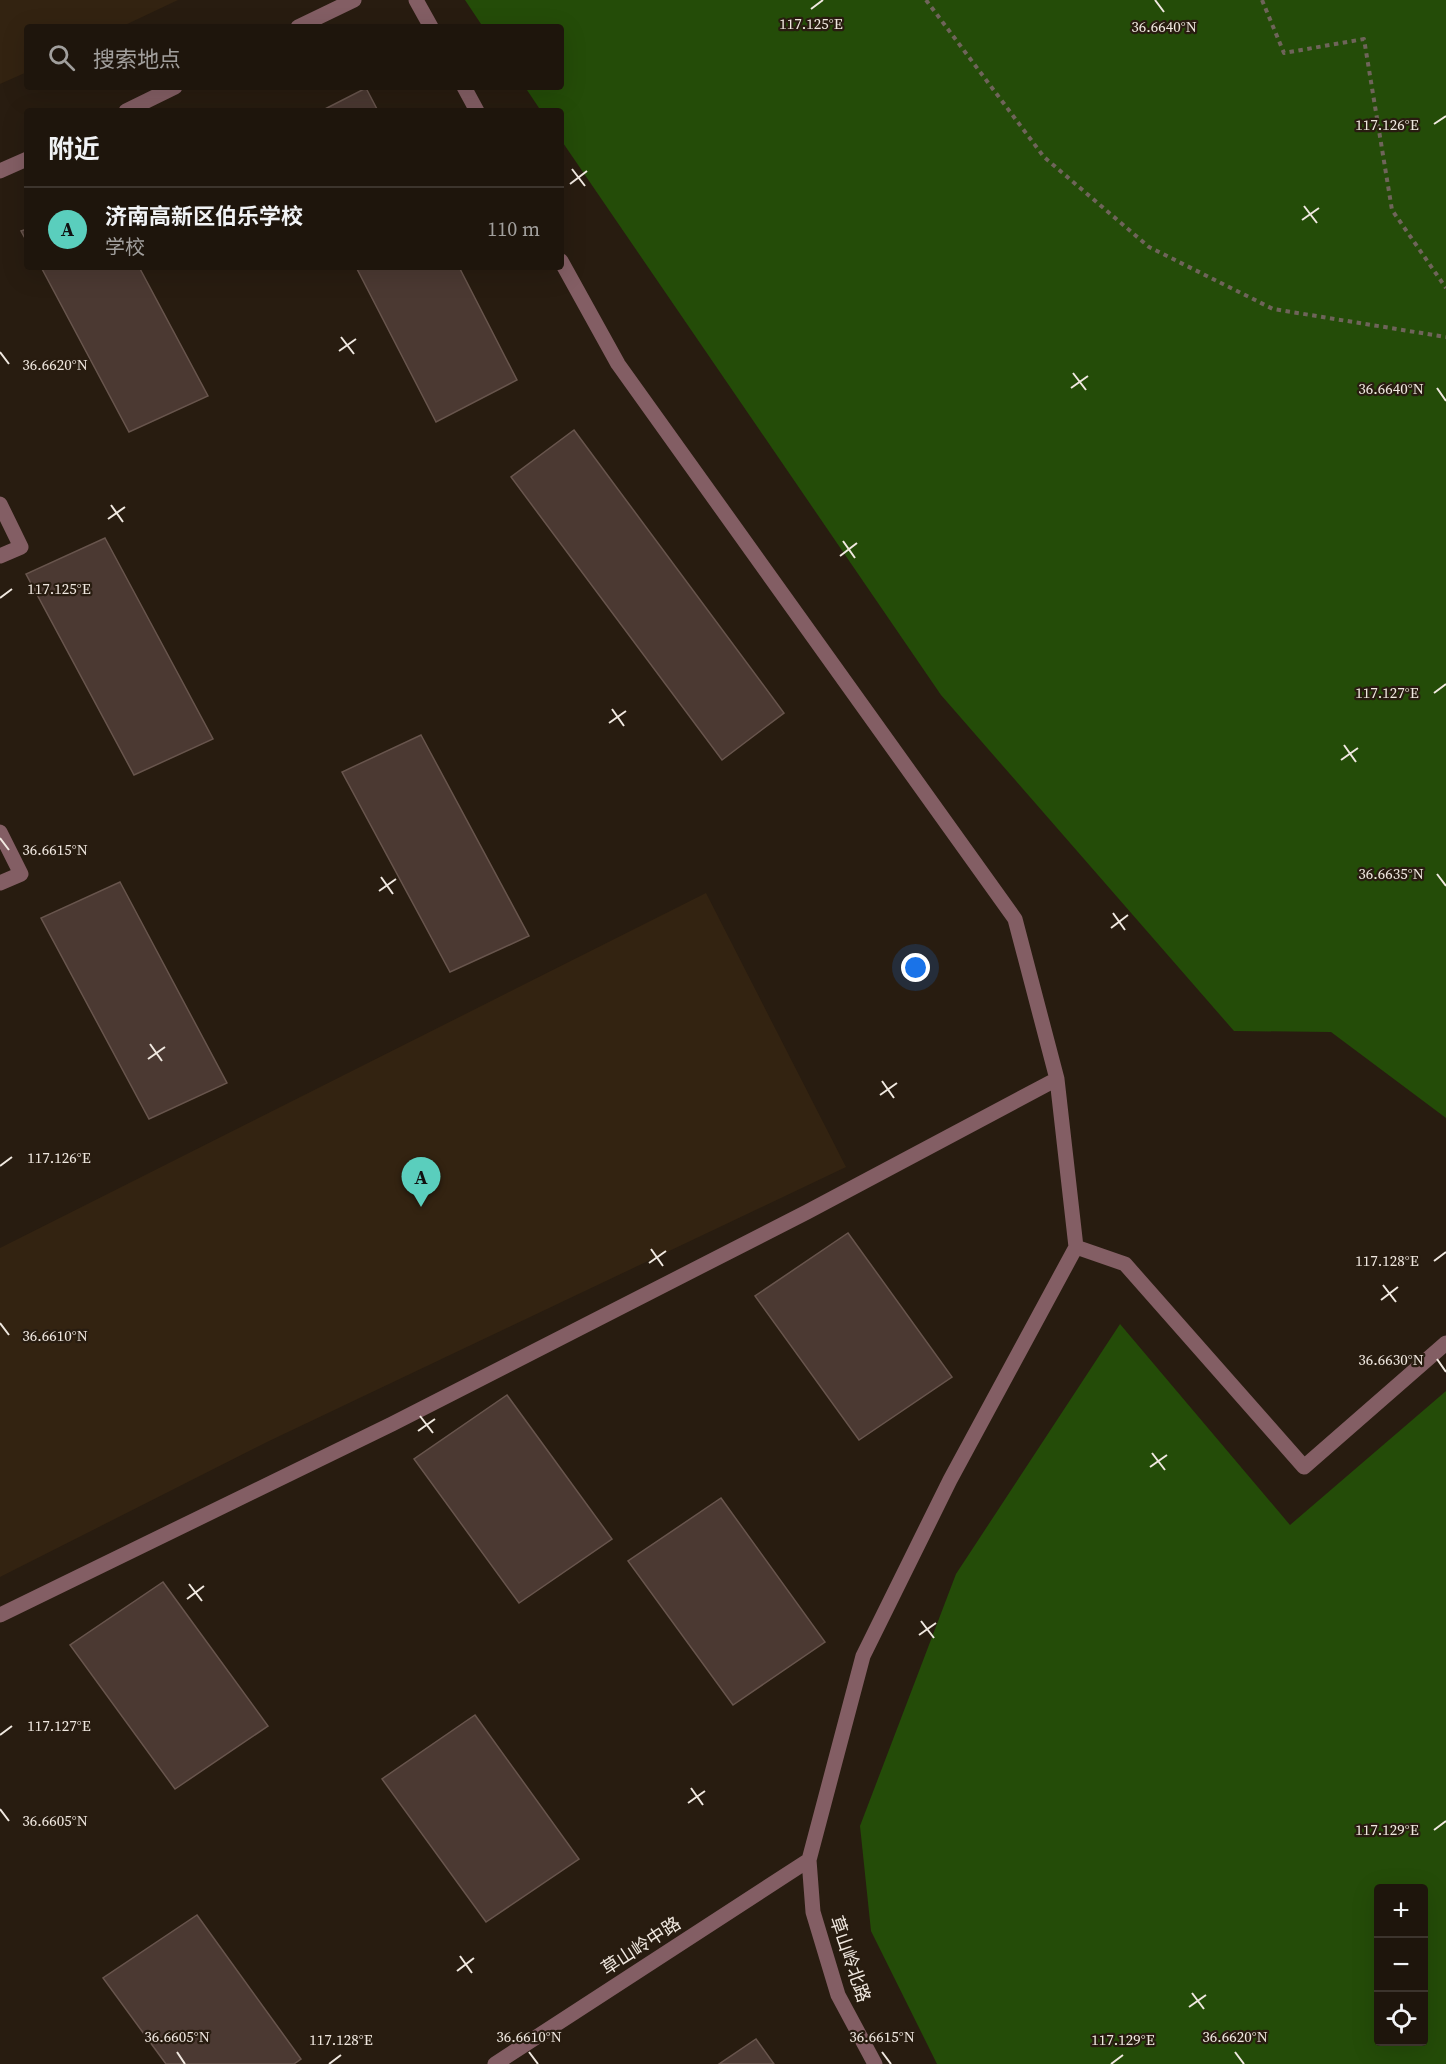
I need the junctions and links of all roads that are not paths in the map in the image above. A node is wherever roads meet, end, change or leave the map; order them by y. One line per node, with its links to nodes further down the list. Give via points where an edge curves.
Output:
1 (354, 0): 3 (street)
2 (416, 0): 4 (street)
3 (304, 24)
4 (429, 24)
5 (169, 90): 7 (street)
6 (466, 90): 8 (street)
7 (132, 108)
8 (475, 108)
9 (24, 160): 10 (street)
10 (0, 171)
11 (564, 266): 16 (street, via 618,364 1015,919)
12 (0, 504): 13 (street, via 21,547)
13 (0, 556)
14 (0, 832): 15 (street, via 21,874)
15 (0, 883)
16 (1057, 1079): 17 (street); 19 (street, via 392,1424)
17 (1076, 1247): 18 (street, via 1125,1264 1304,1467); 20 (street, 草山岭北路, via 950,1480 863,1656)
18 (1446, 1342)
19 (0, 1615)
20 (809, 1860): 21 (street, 草山岭中路); 22 (street, 草山岭北路, via 813,1912 838,1995)
21 (495, 2064)
22 (875, 2064)

